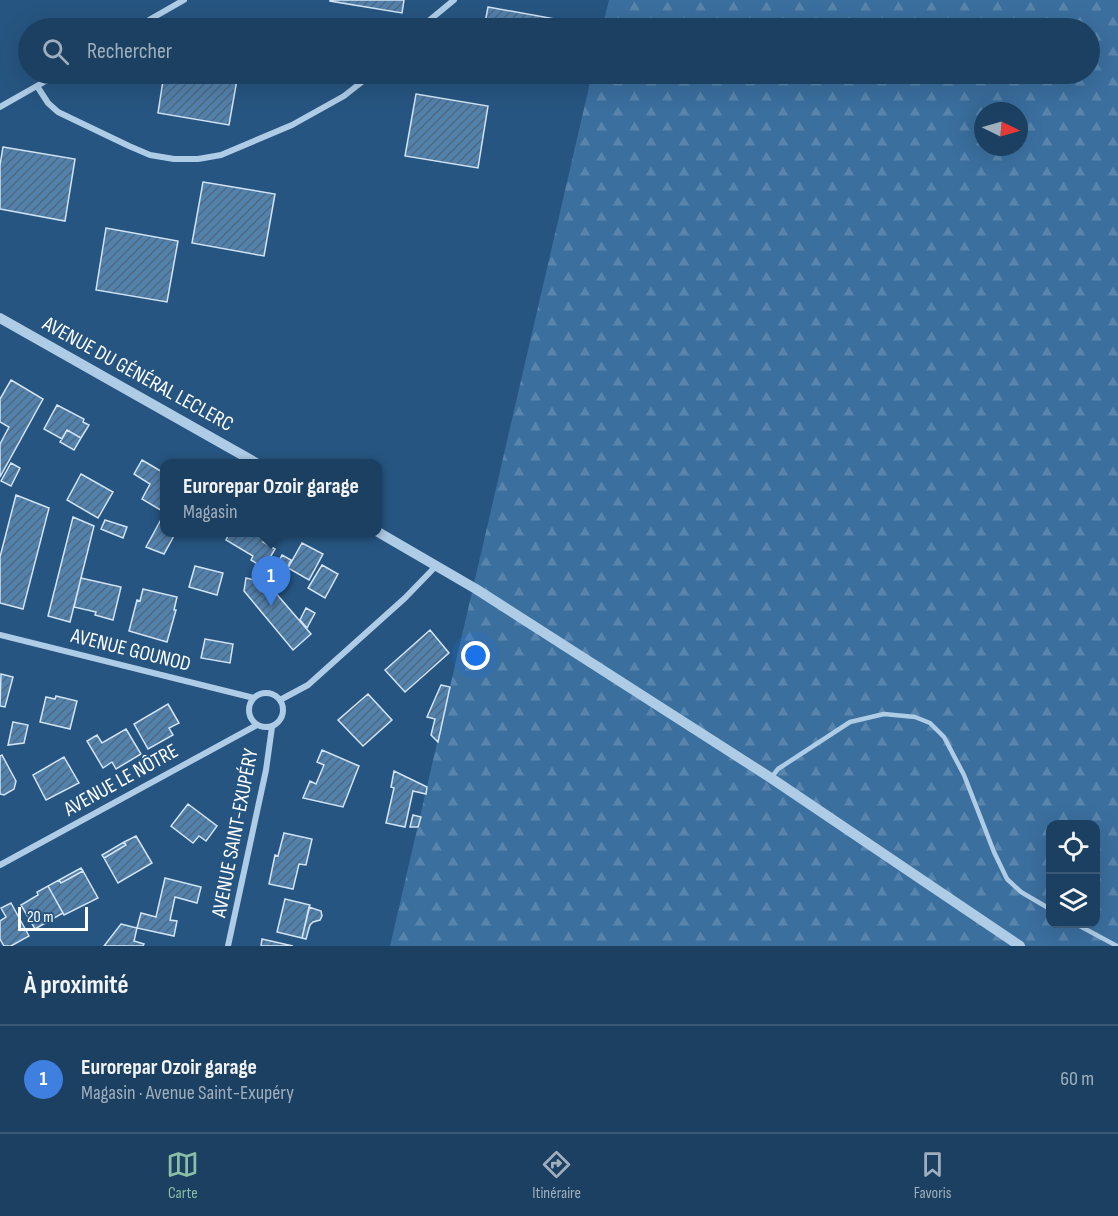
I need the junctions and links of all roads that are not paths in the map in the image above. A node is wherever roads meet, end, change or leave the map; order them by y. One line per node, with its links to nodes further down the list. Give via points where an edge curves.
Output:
1 (184, 0): 3 (street)
2 (454, 0): 4 (street)
3 (152, 18)
4 (432, 18)
5 (40, 84): 7 (street)
6 (359, 84): 7 (street, via 292,125 222,155 198,159 150,155 129,146 58,112)
7 (37, 86): 8 (street)
8 (0, 108)
9 (0, 318): 10 (street, AVENUE DU GÉNÉRAL LECLERC)
10 (249, 459)
11 (382, 534): 12 (street)
12 (436, 566): 15 (street, via 308,685); 18 (street)
13 (0, 635): 14 (street, AVENUE GOUNOD)
14 (254, 698): 15 (street, via 270,693); 16 (street, via 249,712)
15 (280, 700): 17 (street, via 283,715)
16 (257, 725): 17 (street); 19 (street, AVENUE LE NÔTRE)
17 (272, 727): 22 (street, AVENUE SAINT-EXUPÉRY)
18 (771, 778): 20 (lane, via 778,769 850,722 884,714 915,717 930,723 944,737 964,775 1006,879); 23 (street)
19 (0, 865)
20 (1046, 907)
21 (1084, 928): 24 (lane)
22 (228, 946)
23 (1020, 946)
24 (1117, 946)

